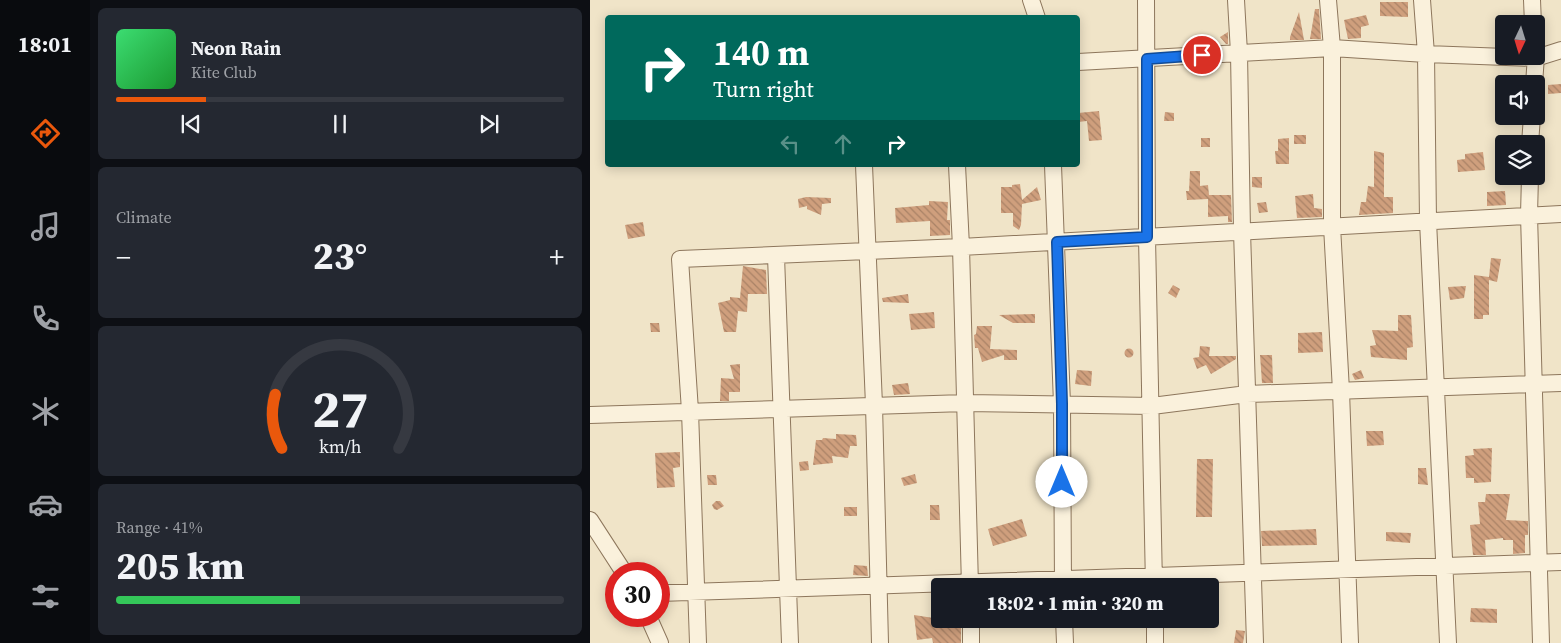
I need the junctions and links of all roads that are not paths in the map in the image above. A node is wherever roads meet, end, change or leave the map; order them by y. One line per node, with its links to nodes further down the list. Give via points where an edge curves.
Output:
1 (1031, 0): 7 (street)
2 (1146, 0): 15 (street)
3 (1236, 0): 11 (street)
4 (1328, 0): 9 (street)
5 (1422, 0): 12 (street)
6 (1532, 0): 8 (street)
7 (1036, 15)
8 (1533, 15)
9 (1332, 48): 11 (street); 12 (street); 24 (street)
10 (1561, 50): 13 (street)
11 (1239, 53): 15 (street); 25 (street)
12 (1426, 54): 14 (street); 23 (street)
13 (1545, 54)
14 (1495, 56)
15 (1147, 59): 16 (street); 26 (street)
16 (1080, 62)
17 (864, 167): 29 (street)
18 (957, 167): 28 (street)
19 (1053, 167): 27 (street)
20 (1530, 185): 22 (street)
21 (1561, 214): 22 (street)
22 (1529, 215): 23 (street); 32 (street)
23 (1428, 221): 24 (street); 33 (street)
24 (1332, 226): 25 (street); 34 (street)
25 (1242, 231): 26 (street); 35 (street)
26 (1147, 237): 27 (street); 39 (street)
27 (1057, 242): 28 (street); 37 (street)
28 (961, 247): 29 (street); 36 (street)
29 (867, 252): 30 (street); 38 (street)
30 (776, 256): 40 (street); 41 (street, via 680,260)
31 (1561, 383): 32 (street)
32 (1535, 384): 33 (street); 46 (street)
33 (1436, 387): 34 (street); 47 (street)
34 (1341, 390): 35 (street); 48 (street)
35 (1247, 394): 39 (street); 49 (street)
36 (965, 402): 37 (street); 38 (street); 50 (street)
37 (1062, 404): 39 (street); 51 (street)
38 (874, 405): 40 (street); 55 (street)
39 (1152, 406): 52 (street)
40 (782, 408): 41 (street); 56 (street)
41 (690, 411): 42 (street); 57 (street)
42 (590, 415)
43 (590, 520): 44 (street)
44 (617, 562)
45 (1561, 562): 46 (street)
46 (1538, 563): 47 (street); 73 (street)
47 (1444, 566): 48 (street); 72 (street)
48 (1348, 569): 49 (street); 71 (street)
49 (1252, 572): 53 (street); 70 (street)
50 (970, 578)
51 (1063, 578)
52 (1154, 578)
53 (1187, 578)
54 (931, 584): 55 (street)
55 (880, 585): 56 (street); 66 (street)
56 (788, 588): 57 (street); 65 (street)
57 (696, 592): 58 (street); 64 (street)
58 (670, 593)
59 (653, 627): 63 (street)
60 (971, 628): 67 (street)
61 (1064, 628): 68 (street)
62 (1155, 628): 69 (street)
63 (660, 643)
64 (698, 643)
65 (790, 643)
66 (880, 643)
67 (971, 643)
68 (1065, 643)
69 (1155, 643)
70 (1255, 643)
71 (1350, 643)
72 (1448, 643)
73 (1541, 643)

